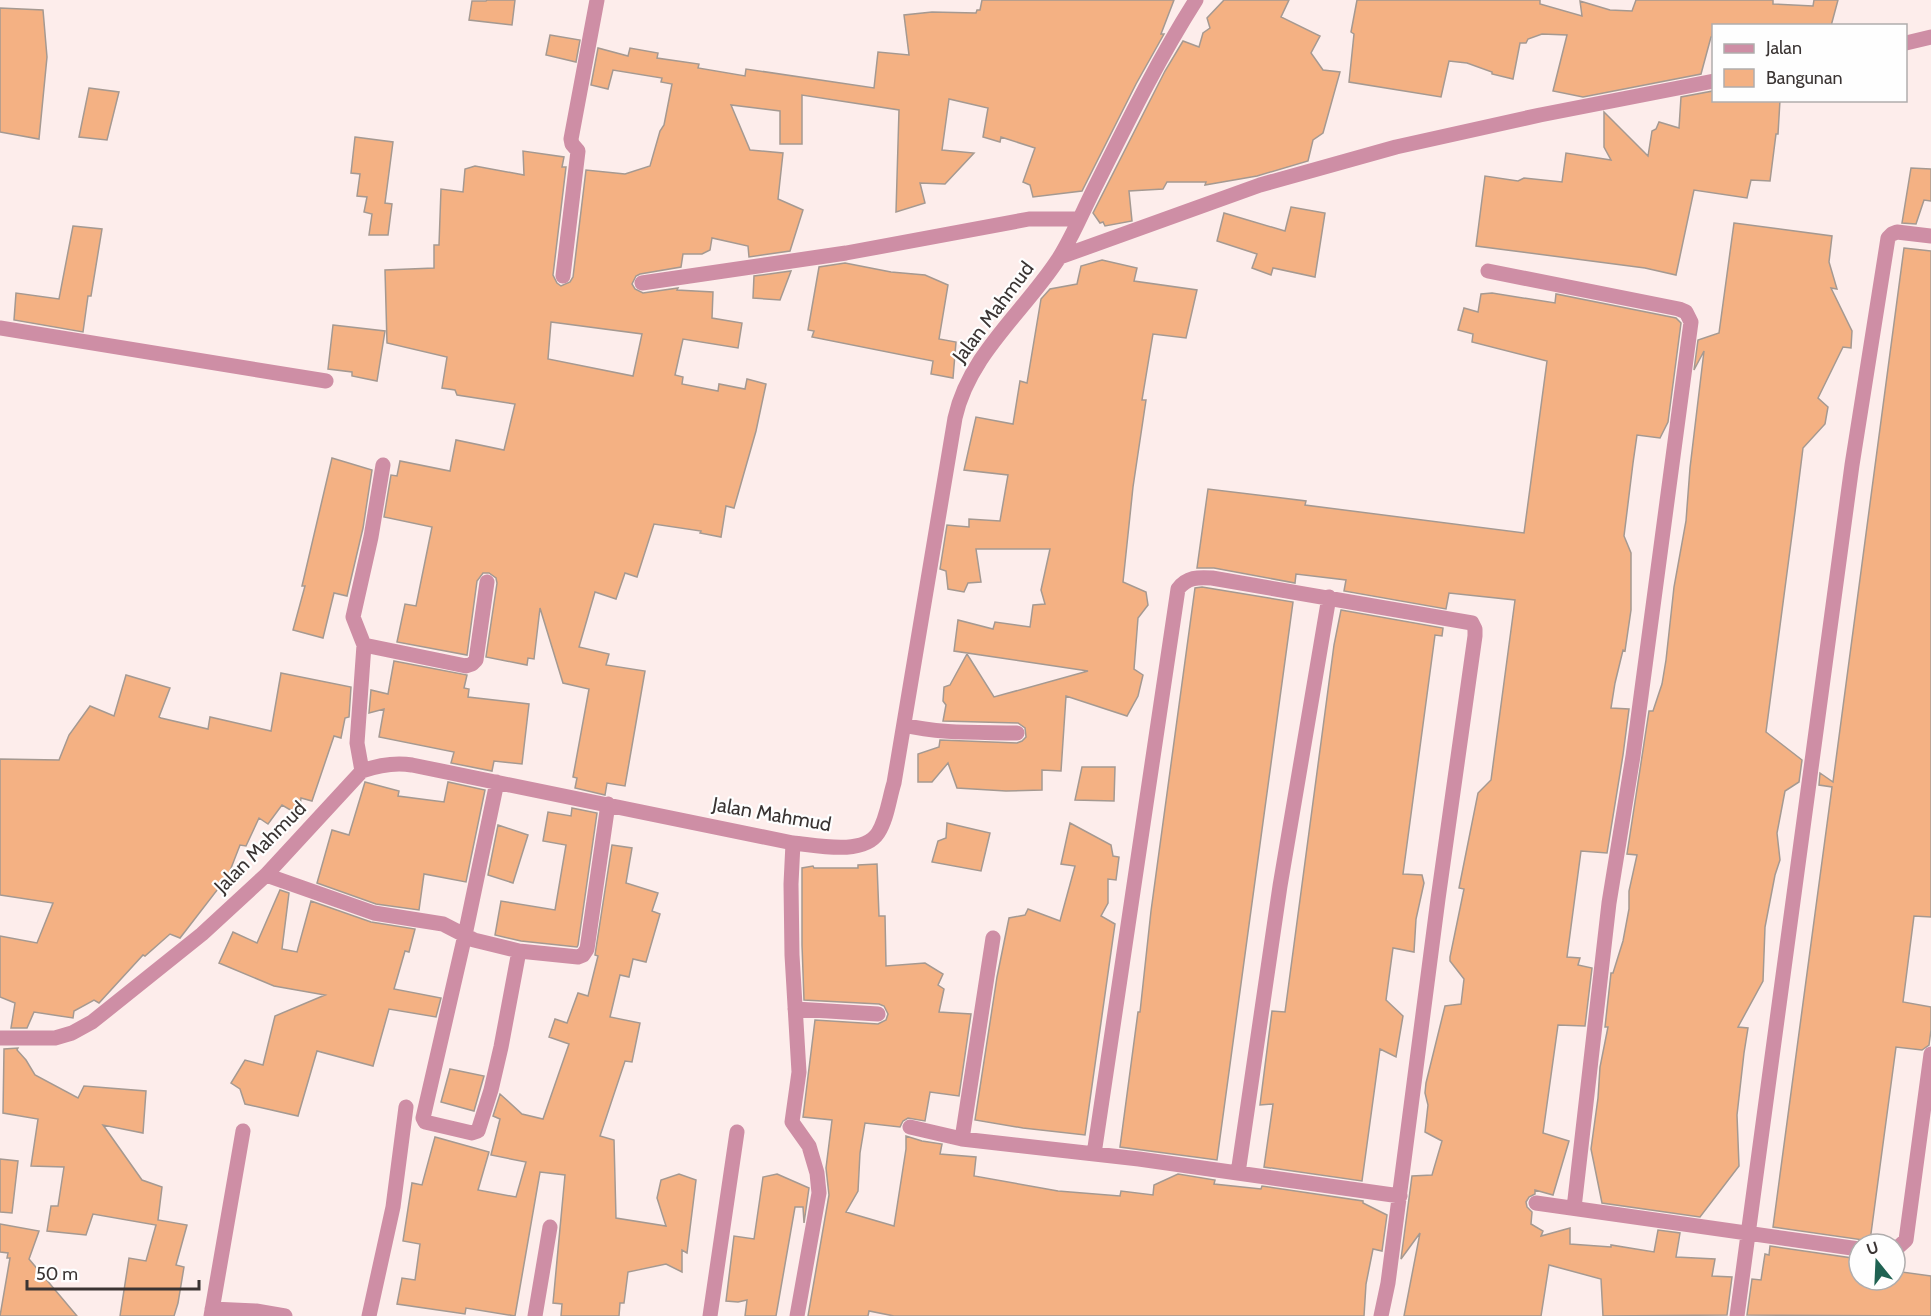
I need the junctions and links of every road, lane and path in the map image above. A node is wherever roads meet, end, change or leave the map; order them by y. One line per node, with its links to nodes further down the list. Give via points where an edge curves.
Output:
1 (597, 0): 10 (street, via 570,139 578,151)
2 (1196, 0): 6 (street, Jalan Mahmud, via 1135,106)
3 (1931, 37): 4 (street)
4 (1907, 43)
5 (1712, 81): 8 (street, via 1396,147 1260,185)
6 (1079, 219): 8 (street, Jalan Mahmud); 11 (street, via 1029,219 846,253)
7 (1931, 236): 44 (street, via 1898,232 1888,238 1852,465)
8 (1060, 257): 18 (street, Jalan Mahmud, via 989,348 966,383 959,402)
9 (1488, 271): 41 (street, via 1679,309 1686,312 1691,322 1610,903)
10 (563, 276)
11 (642, 283)
12 (0, 328): 13 (street)
13 (326, 381)
14 (383, 465): 17 (street, via 353,617)
15 (487, 582): 17 (street, via 476,660 472,664 466,666)
16 (1329, 597): 37 (street, via 1204,578 1190,578 1178,589); 38 (street, via 1280,886); 39 (street, via 1472,623 1475,629)
17 (364, 645): 20 (street, via 357,743)
18 (904, 724): 19 (street, via 945,731); 23 (street, Jalan Mahmud, via 894,783 878,834 849,848)
19 (1017, 733)
20 (362, 771): 21 (street, Jalan Mahmud, via 400,763); 24 (street, Jalan Mahmud)
21 (497, 782): 22 (street, Jalan Mahmud); 25 (street)
22 (608, 804): 23 (street, Jalan Mahmud); 27 (street, via 587,949 578,957)
23 (793, 843): 28 (street)
24 (266, 875): 25 (street, via 374,913 443,924); 30 (street, Jalan Mahmud, via 202,934 92,1022 55,1038)
25 (465, 935): 27 (street); 27 (street, via 425,1122 472,1134 478,1131 501,1047)
26 (993, 938): 36 (street)
27 (519, 951)
28 (795, 1009): 29 (street); 51 (street, via 799,1072 792,1122 809,1146 819,1193)
29 (878, 1014)
30 (0, 1038)
31 (1931, 1054): 43 (street)
32 (406, 1107): 48 (street, via 393,1207)
33 (910, 1127): 36 (street)
34 (243, 1131): 46 (street)
35 (737, 1132): 50 (street)
36 (962, 1138): 37 (street)
37 (1094, 1154): 38 (street)
38 (1238, 1173): 39 (street)
39 (1400, 1196): 52 (street)
40 (1536, 1203): 41 (street)
41 (1574, 1208): 44 (street)
42 (550, 1227): 49 (street)
43 (1907, 1233)
44 (1747, 1234): 45 (street); 53 (street)
45 (1847, 1247)
46 (212, 1313): 47 (street, via 256,1311)
47 (285, 1316)
48 (369, 1316)
49 (535, 1316)
50 (710, 1316)
51 (797, 1316)
52 (1381, 1316)
53 (1737, 1316)

